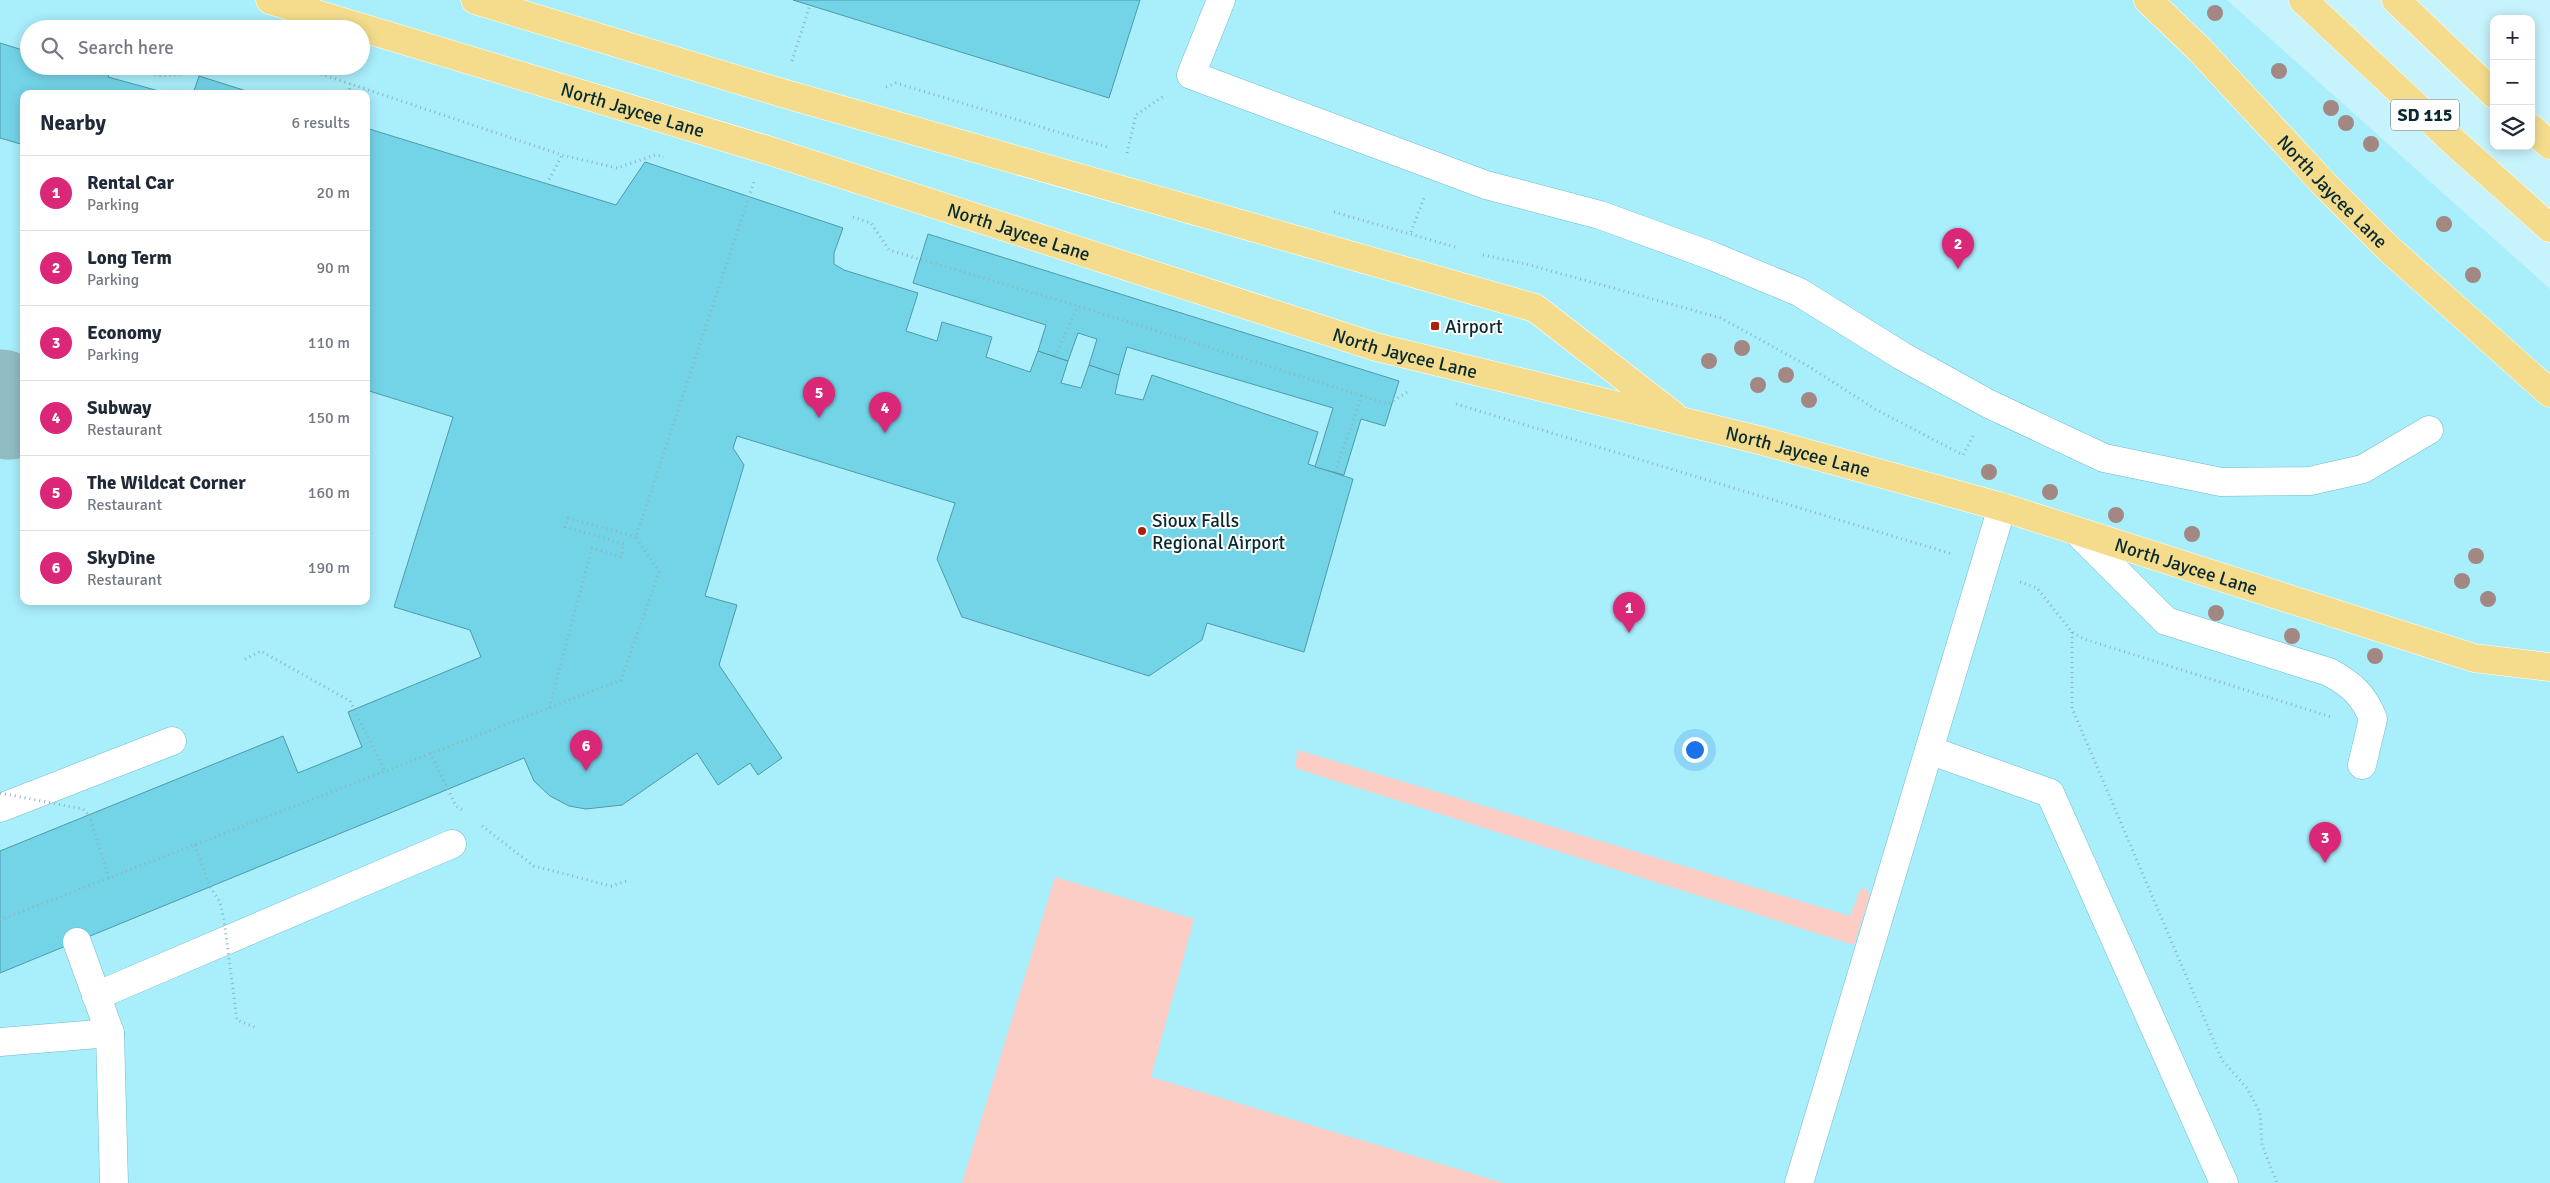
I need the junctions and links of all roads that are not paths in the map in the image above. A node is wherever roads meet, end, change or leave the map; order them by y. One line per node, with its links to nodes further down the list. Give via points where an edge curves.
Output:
1 (270, 0): 7 (main road, North Jaycee Lane)
2 (475, 0): 14 (main road, via 782,93 1535,308)
3 (1222, 0): 15 (lane, via 1191,75 1486,185 1600,215 1799,292 1902,356 1989,404 2104,458 2221,482 2310,482 2363,469)
4 (2148, 0): 13 (main road, North Jaycee Lane, via 2199,49 2389,249)
5 (2303, 0): 12 (main road, SD 115)
6 (2396, 0): 9 (main road)
7 (336, 20)
8 (370, 30): 14 (main road, North Jaycee Lane, via 764,149 1376,347)
9 (2490, 90)
10 (2535, 132): 11 (main road)
11 (2550, 145)
12 (2550, 228)
13 (2550, 392)
14 (1680, 421): 16 (main road, North Jaycee Lane)
15 (2430, 430)
16 (2002, 507): 17 (main road, North Jaycee Lane); 22 (lane)
17 (2077, 532): 18 (main road, North Jaycee Lane); 23 (lane, via 2166,621 2329,672 2347,682 2360,693 2373,719)
18 (2474, 658): 19 (main road, North Jaycee Lane); 20 (main road)
19 (2550, 668)
20 (2550, 684)
21 (172, 741): 24 (lane)
22 (1929, 750): 31 (lane); 32 (lane, via 2050,793)
23 (2362, 765)
24 (0, 808)
25 (452, 844): 27 (lane)
26 (77, 942): 27 (lane)
27 (96, 996): 28 (lane)
28 (110, 1033): 29 (lane); 30 (lane)
29 (0, 1042)
30 (114, 1183)
31 (1799, 1183)
32 (2224, 1183)

